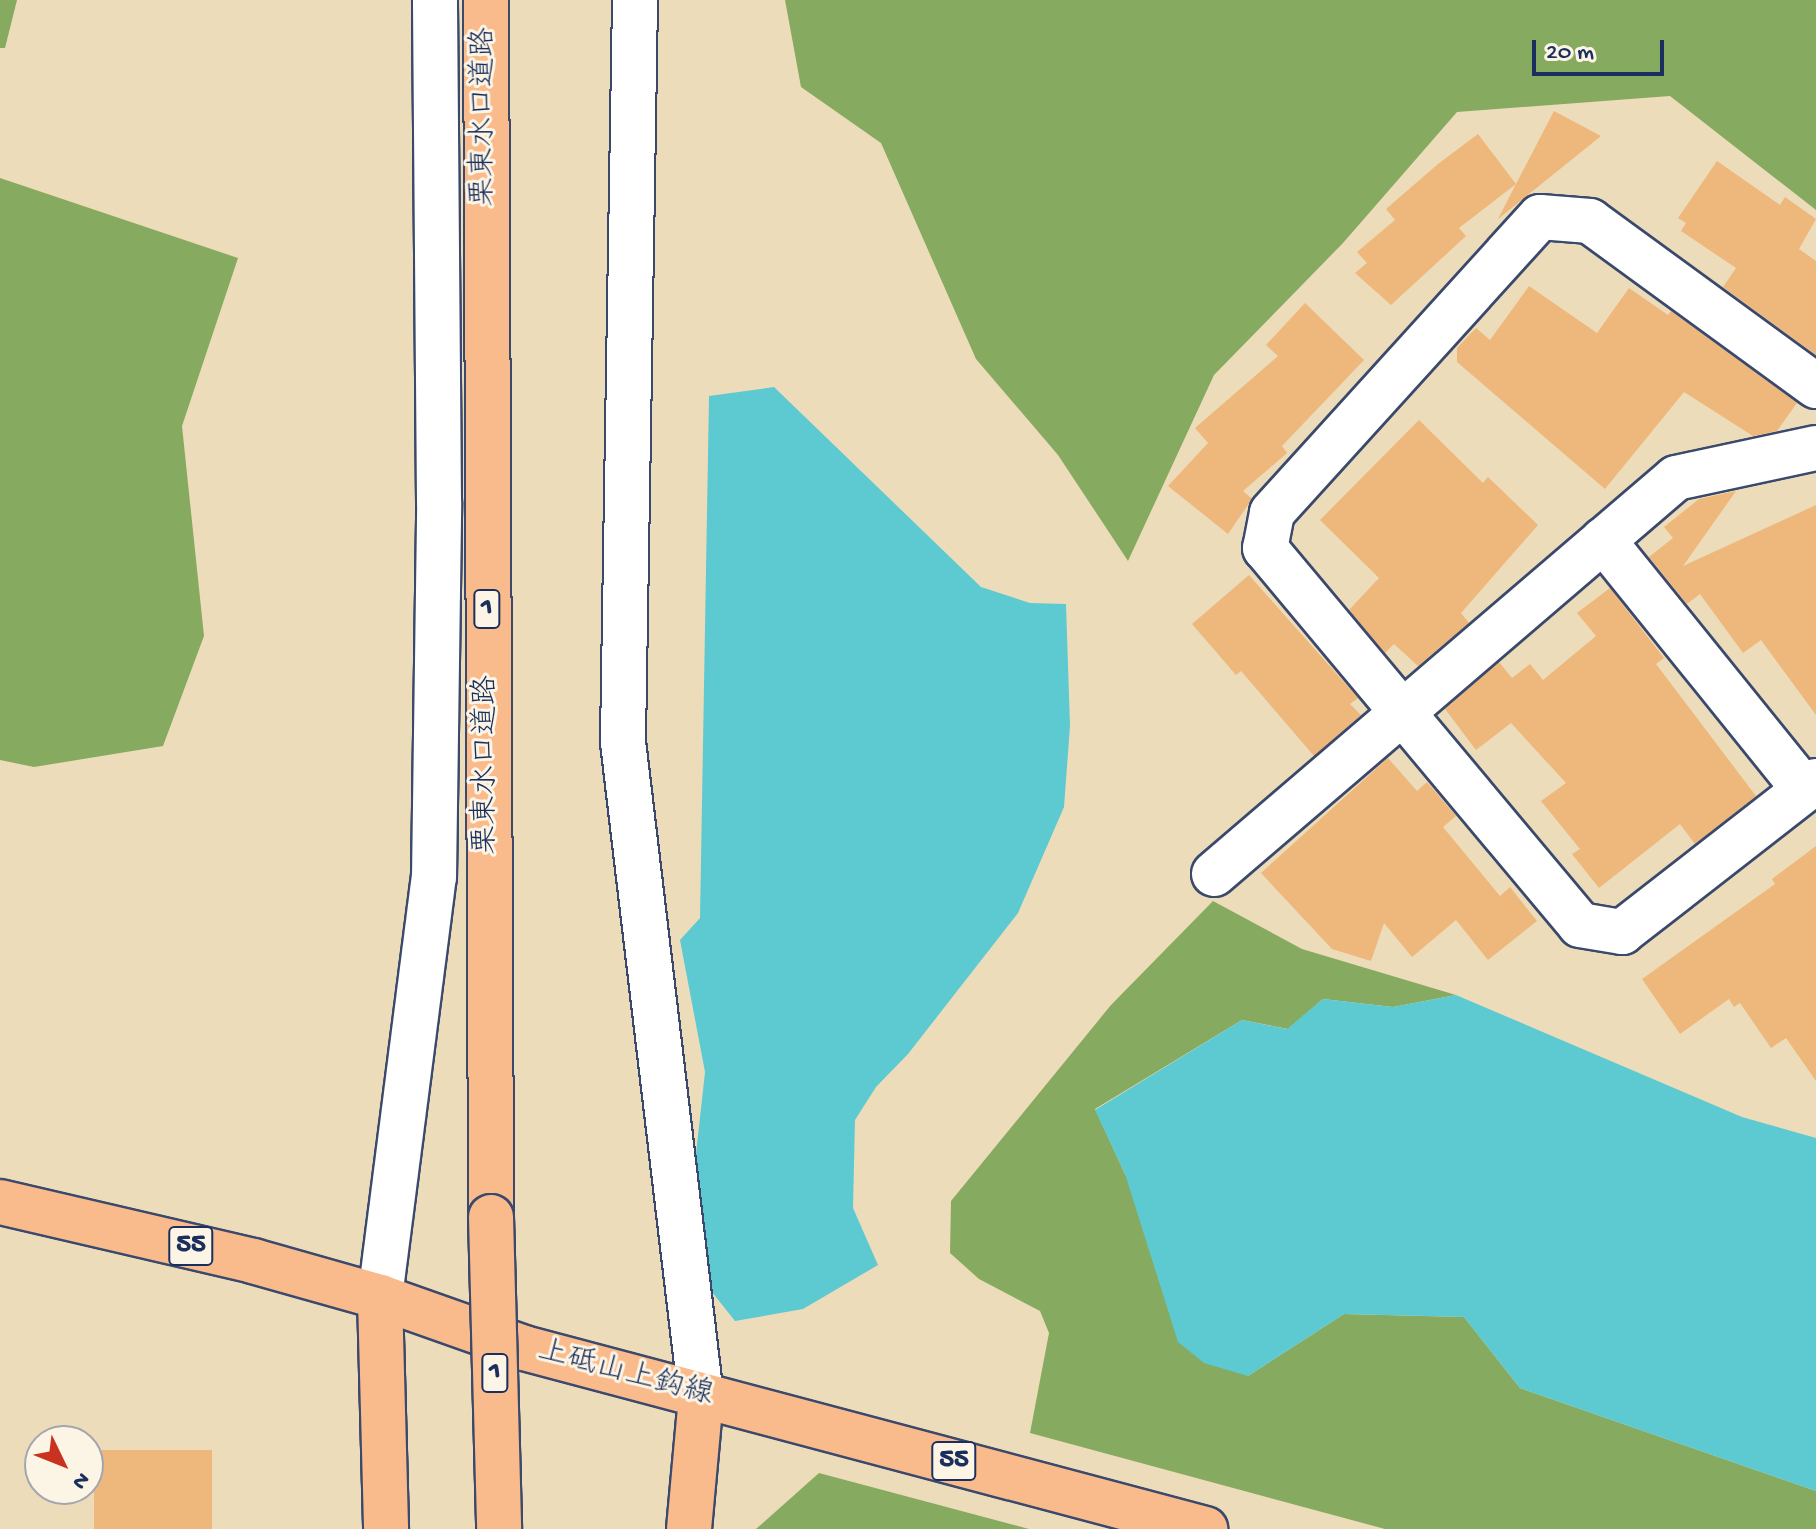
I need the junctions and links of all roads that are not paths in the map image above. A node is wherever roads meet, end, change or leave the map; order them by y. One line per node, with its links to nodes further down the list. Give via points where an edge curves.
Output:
1 (435, 0): 11 (street, via 439,502 434,877)
2 (486, 0): 14 (main road, 栗東水口道路 / 1, bridge, via 491,1217)
3 (635, 0): 12 (street, via 623,742)
4 (1816, 386): 7 (street, via 1590,221 1540,217 1272,513 1265,548)
5 (1816, 448): 6 (street, via 1676,478)
6 (1603, 540): 7 (street); 8 (street)
7 (1400, 711): 8 (street, via 1580,925 1622,932); 9 (street)
8 (1810, 786)
9 (1214, 874)
10 (0, 1202): 11 (main road, 上砥山上鈎線 / 55, via 93,1221)
11 (380, 1297): 12 (main road, 上砥山上鈎線 / 55, via 524,1348); 13 (main road)
12 (701, 1397): 15 (main road); 16 (main road, 上砥山上鈎線 / 55)
13 (386, 1529)
14 (499, 1529)
15 (689, 1529)
16 (1205, 1529)

